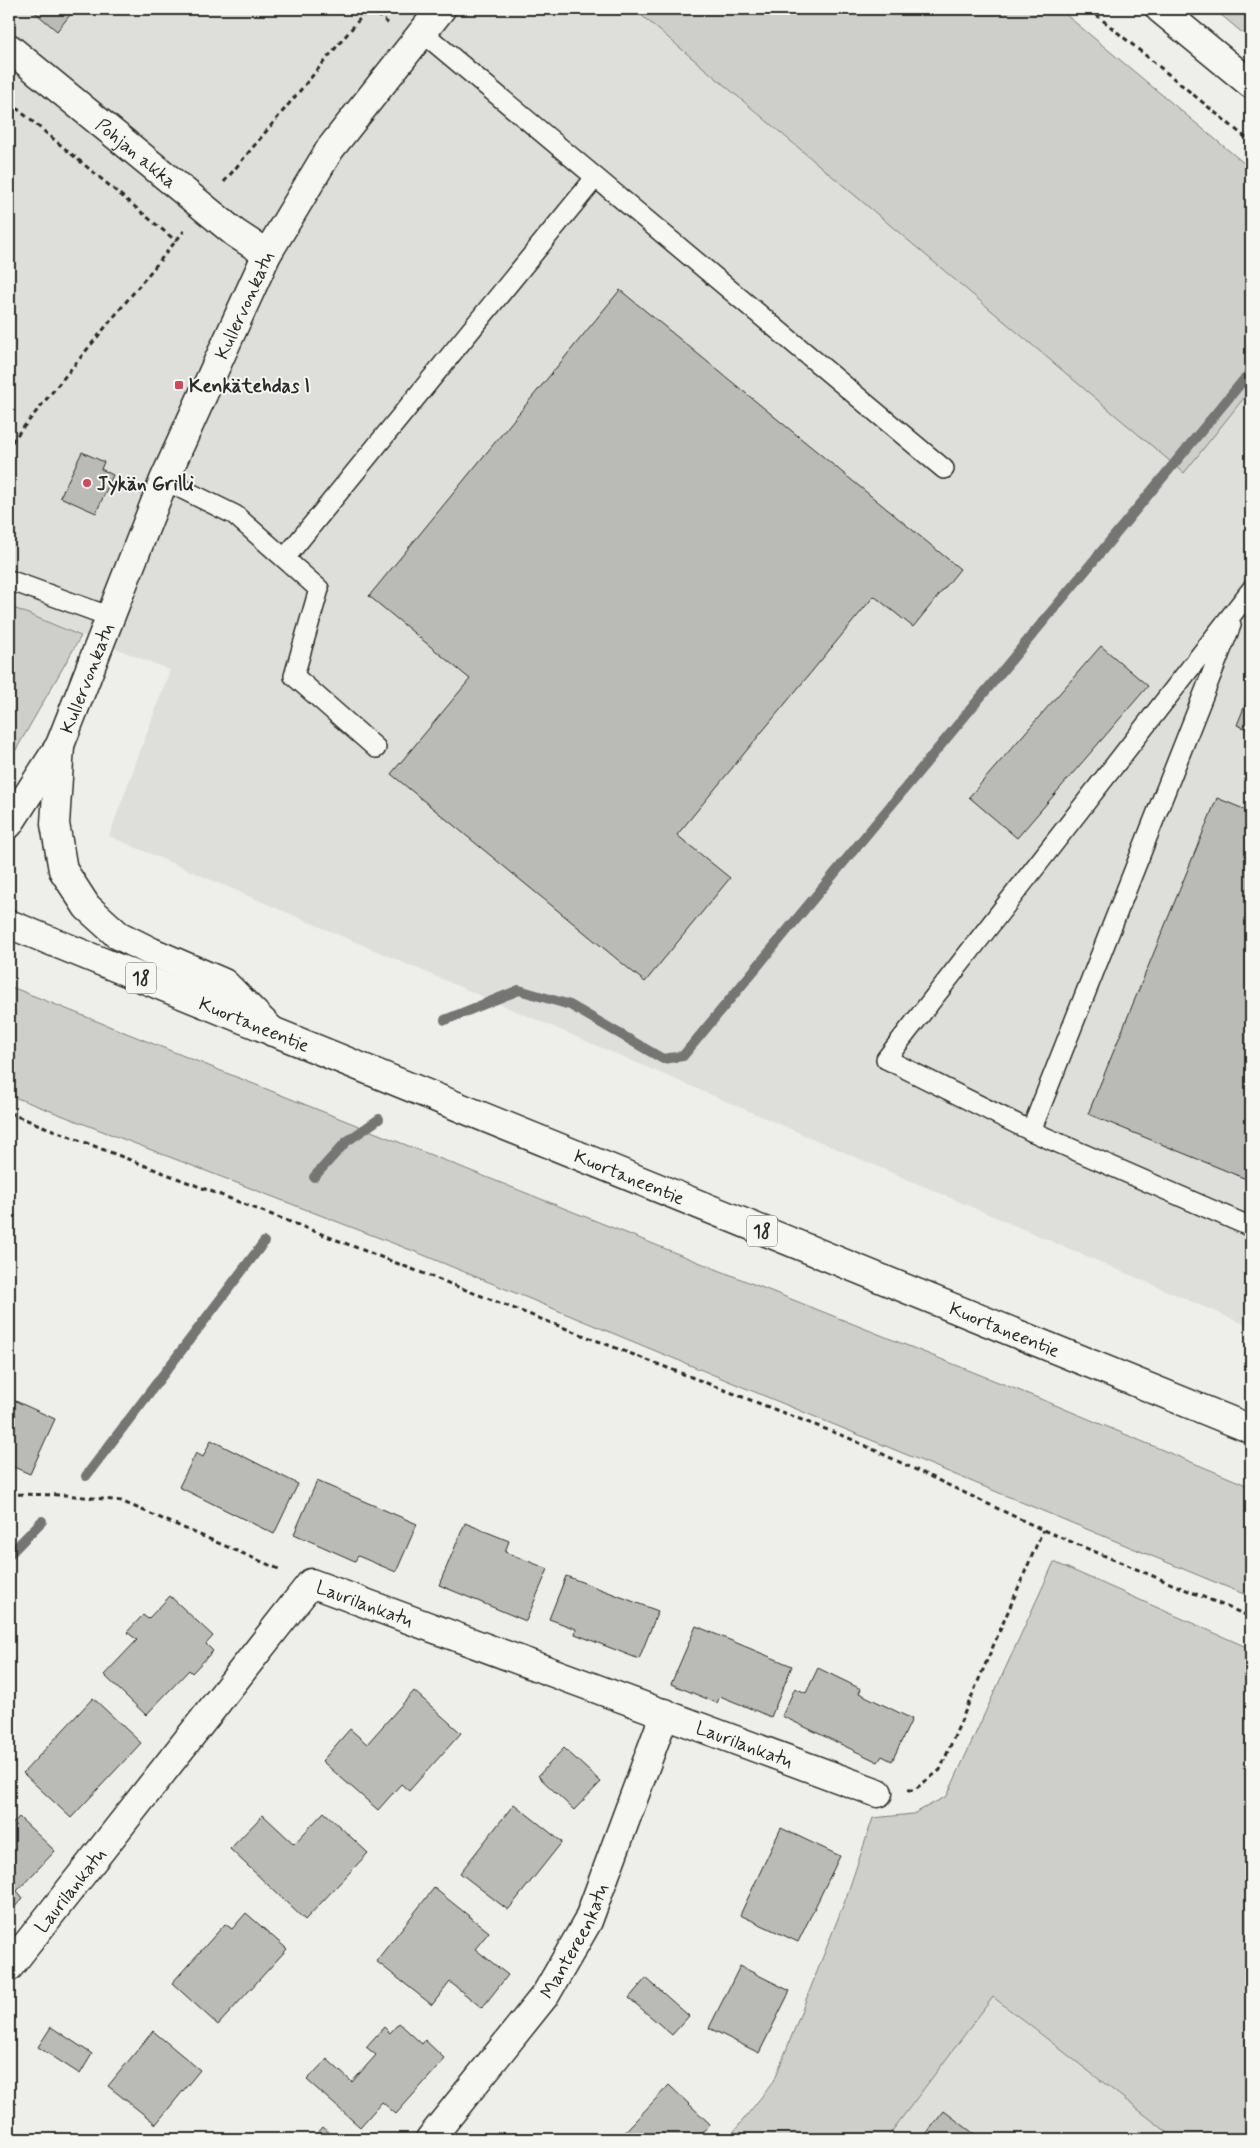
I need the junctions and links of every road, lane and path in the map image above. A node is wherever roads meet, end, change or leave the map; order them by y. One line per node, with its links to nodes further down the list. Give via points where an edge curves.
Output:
1 (441, 9): 4 (main road, Kullervonkatu)
2 (1089, 9): 8 (path)
3 (1160, 9): 6 (main road)
4 (422, 32): 9 (lane); 11 (main road, Kullervonkatu, via 330,150)
5 (9, 48): 11 (main road, Pohjan akka, via 235,233)
6 (1251, 84)
7 (9, 102): 10 (path)
8 (1251, 142)
9 (595, 178): 12 (lane); 14 (lane)
10 (176, 241)
11 (267, 254): 13 (main road, Kullervonkatu)
12 (944, 469)
13 (164, 480): 14 (lane, via 235,515); 17 (main road, Kullervonkatu)
14 (285, 558): 19 (lane, via 320,589 294,676)
15 (9, 580): 17 (lane)
16 (1245, 597): 24 (lane); 24 (lane, via 886,1059)
17 (111, 617): 18 (main road, Kullervonkatu)
18 (60, 745): 20 (main road, Kullervonkatu); 22 (main road, Kullervonkatu, via 55,824 63,870 87,907 118,935 224,983)
19 (376, 748)
20 (9, 824)
21 (9, 924): 22 (main road, Kuortaneentie / 18)
22 (273, 1032): 26 (main road, Kuortaneentie / 18)
23 (9, 1113): 28 (path, via 851,1439)
24 (1031, 1130): 25 (lane)
25 (1251, 1227)
26 (1251, 1429)
27 (9, 1494): 29 (path, via 66,1495 121,1501)
28 (1042, 1530): 30 (path); 32 (path, via 940,1770 914,1790)
29 (311, 1583): 31 (main road, Laurilankatu); 33 (main road, Laurilankatu)
30 (1251, 1617)
31 (665, 1713): 32 (main road, Laurilankatu); 34 (main road, Mantereenkatu, via 588,1921 546,1994)
32 (878, 1793)
33 (9, 1966)
34 (430, 2139)

